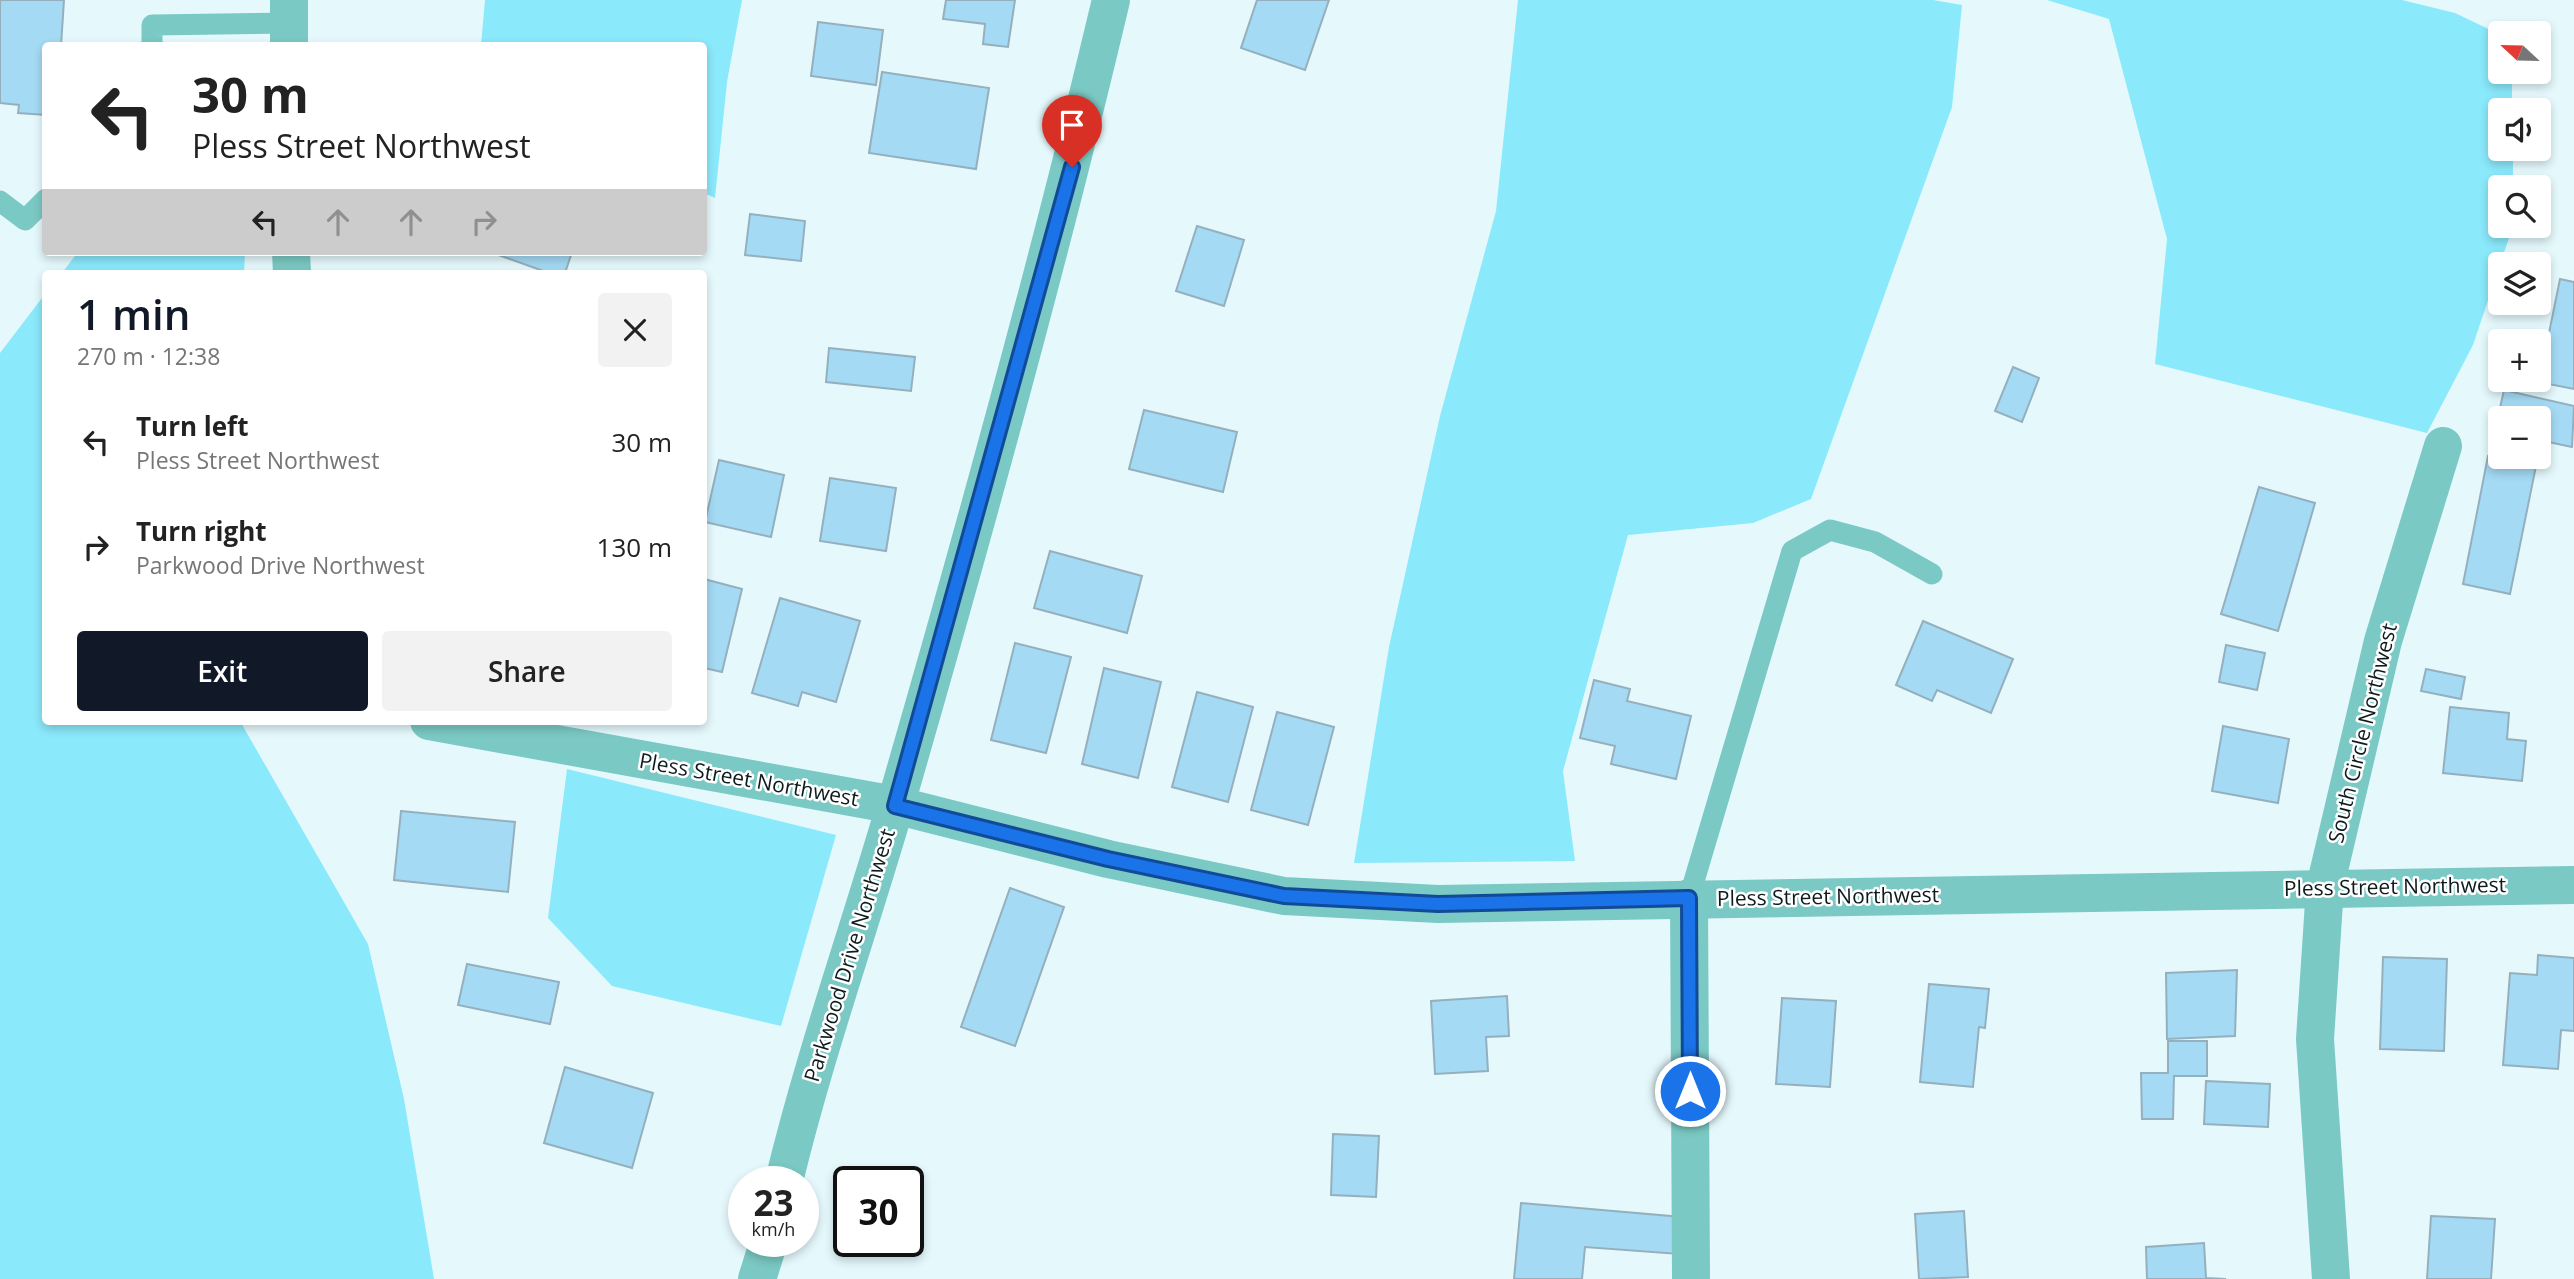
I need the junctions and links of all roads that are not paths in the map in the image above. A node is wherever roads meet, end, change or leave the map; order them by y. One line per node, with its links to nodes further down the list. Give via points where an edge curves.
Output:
1 (1111, 0): 9 (street, Parkwood Drive Northwest, via 1066,191)
2 (289, 23): 3 (lane, via 152,25)
3 (152, 42)
4 (0, 201): 5 (lane, via 25,220)
5 (42, 203)
6 (2443, 446): 11 (street, South Circle Northwest, via 2383,641)
7 (1933, 574): 12 (lane, via 1875,542 1830,530 1792,551)
8 (451, 725): 9 (street, Pless Street Northwest)
9 (895, 806): 12 (street, Pless Street Northwest, via 1108,859 1284,896 1438,904); 13 (street, Parkwood Drive Northwest)
10 (2574, 884): 11 (street, Pless Street Northwest)
11 (2325, 887): 12 (street, Pless Street Northwest); 17 (street, South Circle Northwest, via 2315,1039)
12 (1689, 898): 16 (street)
13 (788, 1166)
14 (764, 1257): 15 (street)
15 (757, 1279)
16 (1691, 1279)
17 (2331, 1279)

